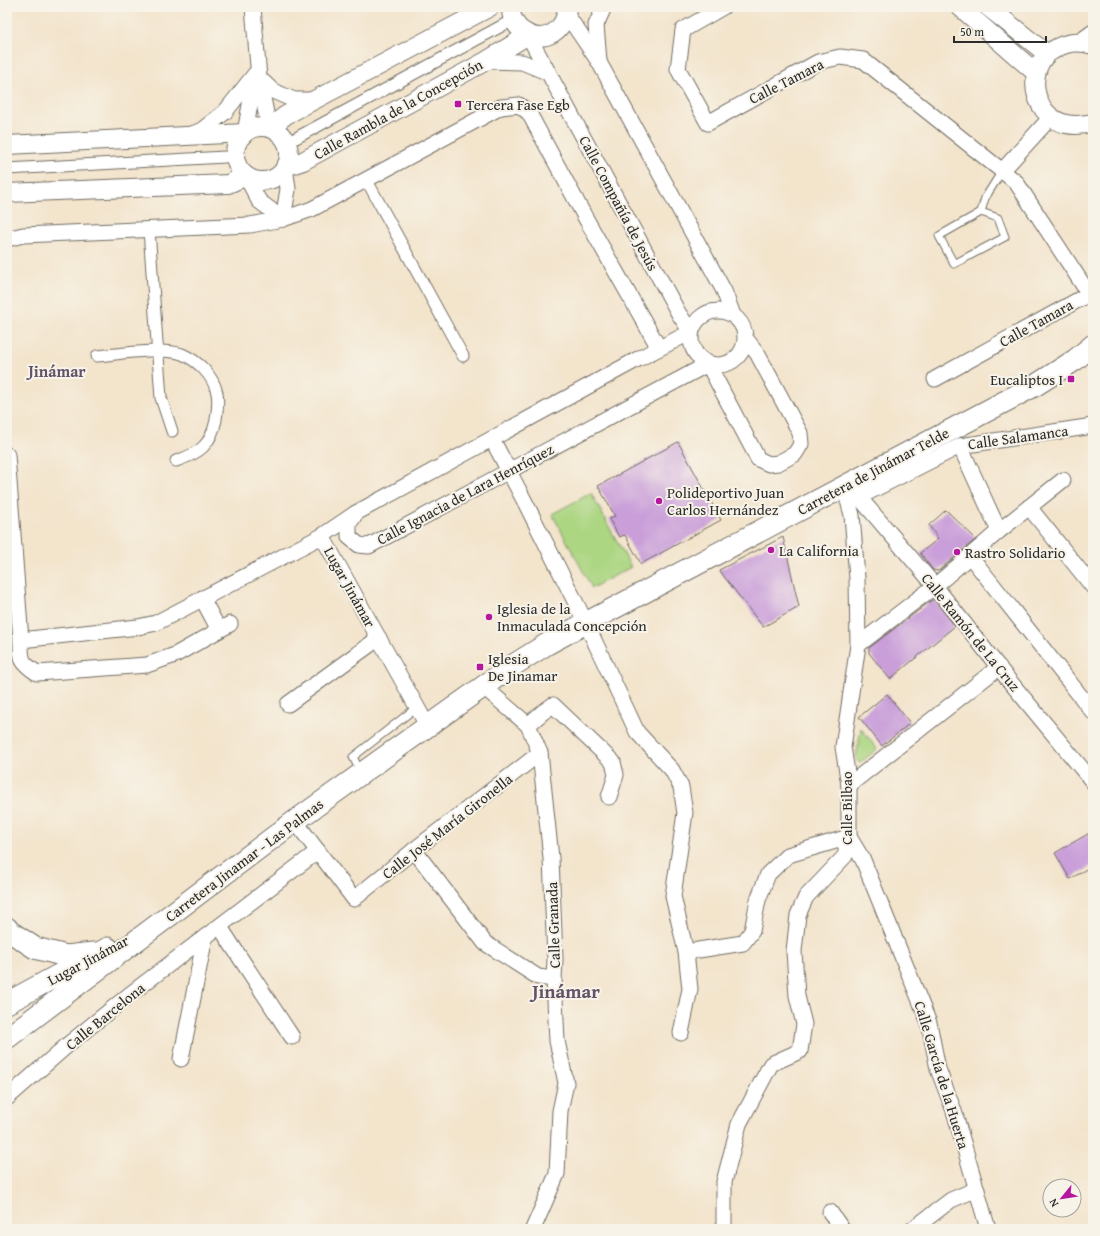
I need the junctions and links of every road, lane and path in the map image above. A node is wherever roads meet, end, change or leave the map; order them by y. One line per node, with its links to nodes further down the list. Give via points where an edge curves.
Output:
1 (253, 7): 15 (street)
2 (490, 7): 18 (street)
3 (583, 7): 8 (street)
4 (604, 7): 14 (street, via 596,25)
5 (723, 7): 29 (street, Calle Tamara, via 683,30 678,69 708,123 818,62 840,56 863,60)
6 (960, 7): 17 (street)
7 (988, 7): 12 (street)
8 (567, 11): 10 (street, via 562,26 552,34 540,37); 14 (street)
9 (509, 15): 10 (street, via 518,28); 24 (street)
10 (528, 35): 13 (street, Calle Rambla de la Concepción); 16 (street, Calle Compañía de Jesús)
11 (1088, 40): 12 (street, via 1062,45)
12 (1047, 54): 17 (street)
13 (486, 61): 16 (street, via 522,62); 27 (street, Calle Rambla de la Concepción, via 303,161)
14 (599, 62): 41 (street, via 724,291)
15 (257, 71): 18 (street, via 273,91 294,100); 21 (street); 22 (street); 23 (street, via 225,112 202,130)
16 (549, 73): 42 (street, Calle Compañía de Jesús)
17 (1036, 73): 19 (street, via 1037,97 1042,108)
18 (316, 100): 21 (street, via 286,115)
19 (1051, 117): 20 (street, via 1064,124 1079,126); 29 (street)
20 (1093, 122)
21 (269, 128): 22 (street, via 256,128); 27 (street, via 278,132 288,148)
22 (245, 133): 23 (street); 30 (street, via 238,140 235,150 236,160)
23 (186, 136): 25 (street)
24 (296, 138)
25 (7, 145)
26 (225, 157): 28 (street)
27 (285, 168): 30 (street, via 272,179 254,180); 32 (street)
28 (7, 169)
29 (1002, 171): 36 (lane, via 985,198); 50 (street, Calle Tamara, via 1016,182 1089,294)
30 (246, 176): 33 (street, via 228,184); 34 (street)
31 (366, 179): 35 (street); 45 (street, via 501,106 519,105 529,113); 48 (street)
32 (288, 189): 35 (street, via 301,205); 37 (street)
33 (7, 194)
34 (259, 201): 37 (street); 38 (street)
35 (312, 209): 37 (street)
36 (981, 212): 36 (lane, via 939,236 954,264 1005,237 998,218)
37 (283, 219): 38 (street)
38 (250, 225): 39 (street)
39 (149, 230): 40 (street, via 23,235); 46 (street)
40 (7, 239)
41 (733, 315): 42 (street, via 720,311 708,312 697,320); 43 (street, via 740,321)
42 (691, 332): 45 (street); 49 (street, via 691,345 698,356)
43 (746, 339): 49 (street, via 742,352 733,361 721,366); 49 (street, via 757,353 800,433 801,444 795,454 774,464 758,459)
44 (1093, 345): 59 (main road, Carretera de Jinámar Telde, via 1036,385)
45 (659, 348): 53 (street)
46 (158, 351): 47 (street); 52 (street, via 161,398); 56 (street, via 181,354 198,363 212,379 217,394 218,408 214,431 203,447 190,456)
47 (97, 356)
48 (462, 356)
49 (708, 364): 57 (street, Calle Ignacia de Lara Henríquez)
50 (935, 379)
51 (1093, 426): 54 (street, Calle Salamanca)
52 (172, 430)
53 (492, 439): 57 (street); 61 (street)
54 (960, 446): 59 (street, Calle Salamanca); 62 (street)
55 (7, 455): 71 (street)
56 (176, 461)
57 (509, 471): 64 (street, Calle Ignacia de Lara Henríquez, via 369,546 360,545); 69 (street)
58 (1063, 480): 60 (street)
59 (851, 491): 66 (street, Calle Ramón de La Cruz); 69 (main road, Carretera de Jinámar Telde); 72 (street, Calle Bilbao, via 857,578)
60 (1030, 507): 62 (street); 67 (street)
61 (356, 513): 63 (street); 64 (street, via 349,524)
62 (1000, 531): 65 (street)
63 (322, 536): 64 (street); 68 (street); 70 (street, Lugar Jinámar)
64 (349, 537)
65 (970, 556): 66 (street); 77 (street)
66 (935, 586): 72 (street); 73 (street, Calle Ramón de La Cruz)
67 (1093, 587)
68 (202, 598): 71 (street, via 156,623 138,628); 71 (street, via 224,627 175,655 147,665 37,673 27,666 21,656)
69 (586, 623): 74 (main road, Carretera de Jinámar Telde, via 524,658); 93 (street, via 637,732 672,770 681,787 685,813 673,896)
70 (379, 638): 75 (street, Lugar Jinámar); 76 (street, Lugar Jinámar)
71 (21, 640)
72 (858, 645): 83 (street, Calle Bilbao, via 843,747)
73 (999, 667): 82 (street, Calle Ramón de La Cruz); 83 (street)
74 (484, 687): 78 (street, Calle Granada); 79 (main road, Carretera Jinamar - Las Palmas)
75 (288, 704)
76 (417, 708): 79 (street, Lugar Jinámar); 81 (lane, via 354,757)
77 (1093, 712)
78 (528, 725): 80 (street, Calle Granada); 84 (street, via 553,705 613,762 616,775)
79 (428, 727): 81 (main road, Carretera Jinamar - Las Palmas)
80 (540, 753): 87 (street, Calle José María Gironella); 95 (street, Calle Granada, via 551,858)
81 (362, 774): 85 (main road, Carretera Jinamar - Las Palmas)
82 (1093, 782)
83 (849, 785): 86 (street, Calle Bilbao)
84 (609, 797)
85 (295, 821): 88 (street); 89 (main road, Carretera Jinamar - Las Palmas)
86 (849, 837): 93 (street, via 788,855 768,874 758,900 752,931 743,943); 102 (street, Calle García de la Huerta, via 863,860 929,1023 938,1069 954,1111); 105 (street, Calle Bilbao, via 845,856 806,897 798,915 794,951 797,996 804,1024 800,1051 771,1064 739,1124 724,1182)
87 (414, 850): 88 (street, Calle José María Gironella, via 354,899); 95 (street, via 485,944 538,977)
88 (318, 851): 90 (street, Calle Barcelona)
89 (169, 917): 94 (main road, Lugar Jinámar); 99 (main road, Carretera Jinamar - Las Palmas)
90 (220, 927): 92 (street, Calle Barcelona); 98 (street)
91 (7, 928): 94 (main road, via 35,948 66,956)
92 (205, 937): 100 (street); 101 (street, Calle Barcelona, via 71,1042)
93 (686, 952): 97 (street, via 690,989)
94 (100, 953): 96 (main road, Lugar Jinámar)
95 (554, 979): 104 (street, Calle Granada, via 557,1041 566,1083 560,1111 557,1174)
96 (7, 1004)
97 (681, 1033)
98 (292, 1037)
99 (7, 1038)
100 (181, 1059)
101 (7, 1098)
102 (977, 1189): 107 (street, via 951,1200); 108 (street, Calle García de la Huerta)
103 (830, 1212): 106 (street)
104 (533, 1229)
105 (724, 1229)
106 (842, 1229)
107 (913, 1229)
108 (988, 1229)

